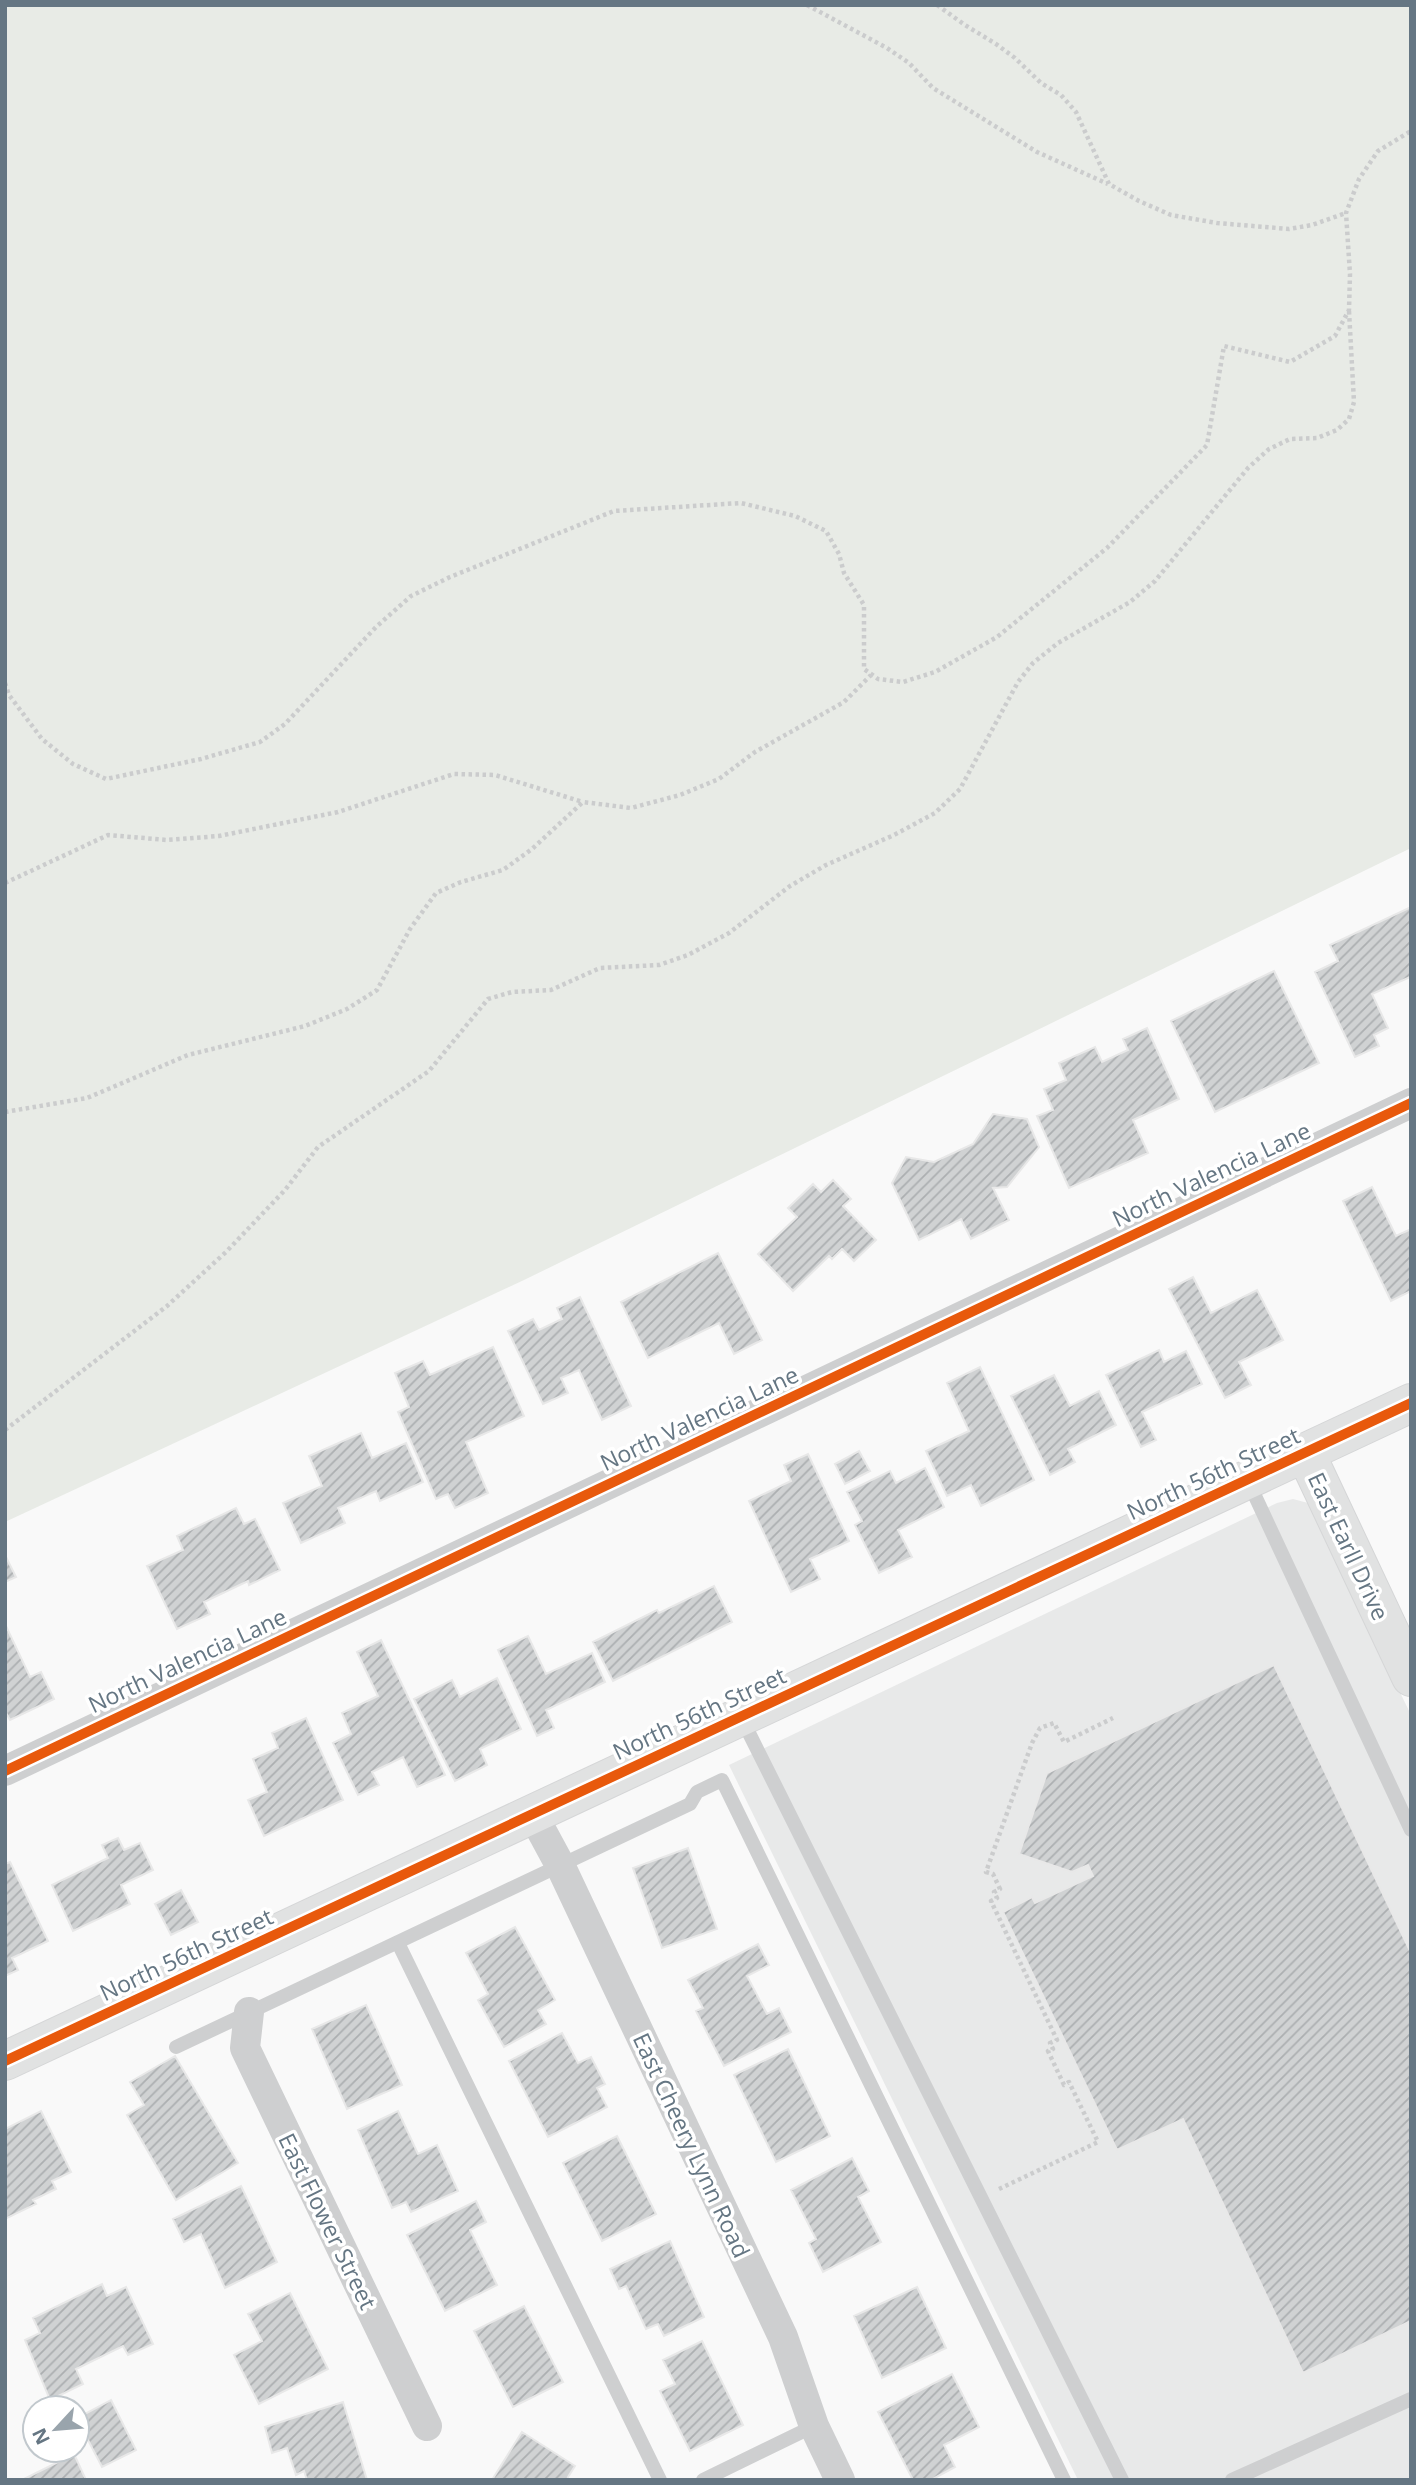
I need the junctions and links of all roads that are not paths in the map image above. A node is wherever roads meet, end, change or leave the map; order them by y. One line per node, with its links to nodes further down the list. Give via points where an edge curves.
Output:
1 (1411, 1102): 7 (street, North Valencia Lane)
2 (1411, 1403): 3 (main road, North 56th Street)
3 (1305, 1452): 4 (main road, North 56th Street); 5 (main road, East Earll Drive)
4 (1247, 1479): 6 (main road, North 56th Street); 9 (lane)
5 (1411, 1677)
6 (740, 1717): 8 (main road, North 56th Street); 22 (lane)
7 (5, 1771)
8 (533, 1815): 10 (street, East Cheery Lynn Road); 14 (main road, North 56th Street)
9 (1411, 1830)
10 (560, 1865): 11 (lane); 17 (street, East Cheery Lynn Road, via 783,2337); 21 (lane, via 690,1804 697,1792 722,1780)
11 (398, 1943): 12 (lane); 18 (lane)
12 (249, 2012): 13 (lane); 16 (street, East Flower Street, via 244,2048)
13 (176, 2048)
14 (5, 2061)
15 (1411, 2399): 23 (lane)
16 (428, 2426)
17 (814, 2426): 19 (lane); 20 (street, East Cheery Lynn Road)
18 (660, 2480)
19 (703, 2480)
20 (840, 2480)
21 (1063, 2480)
22 (1122, 2480)
23 (1232, 2480)

